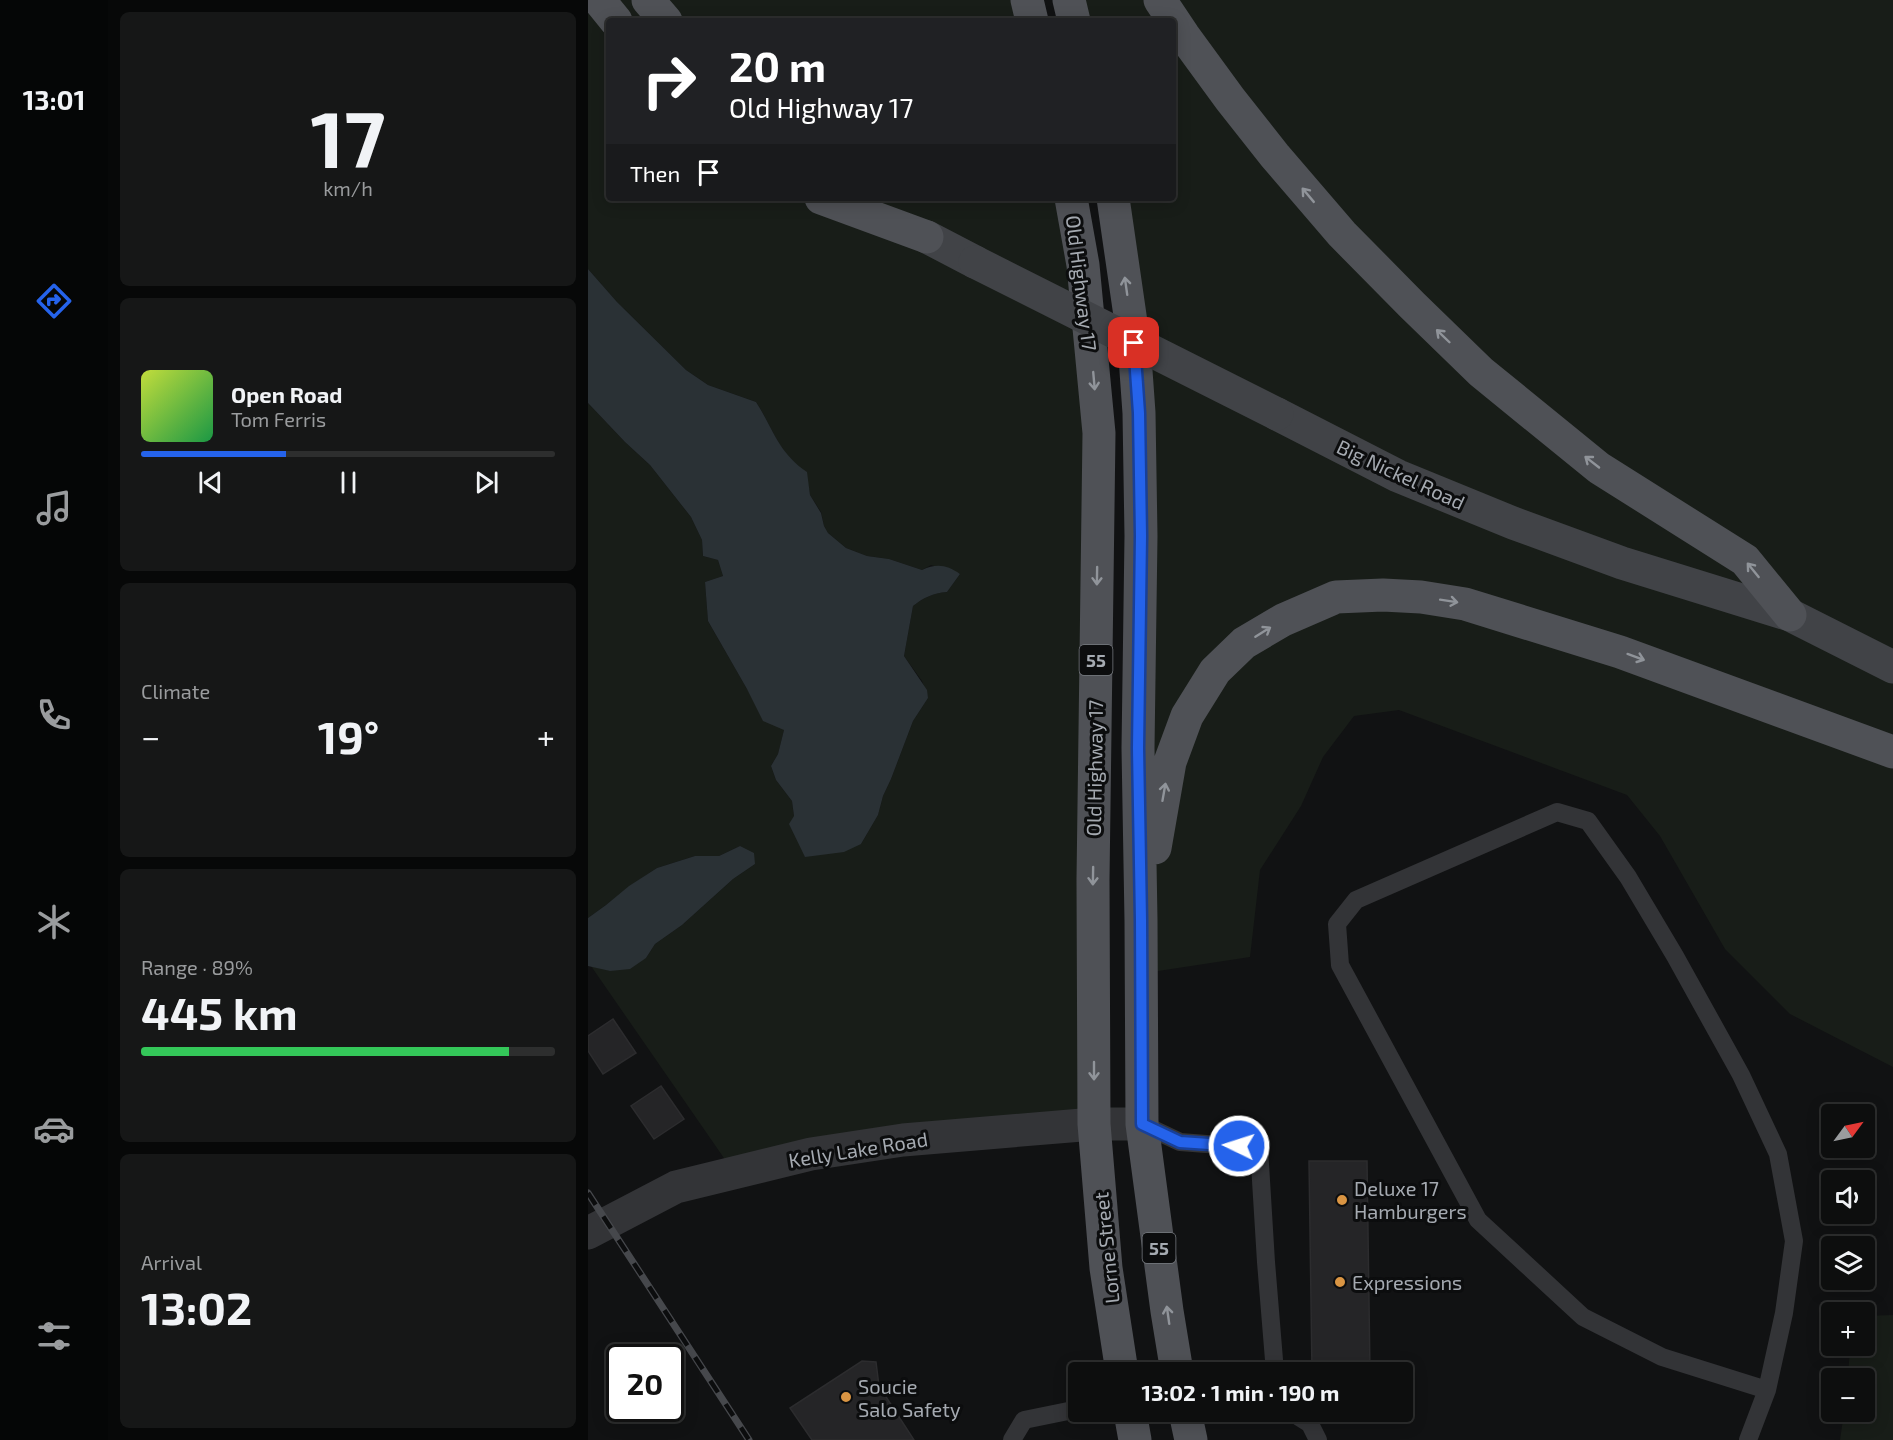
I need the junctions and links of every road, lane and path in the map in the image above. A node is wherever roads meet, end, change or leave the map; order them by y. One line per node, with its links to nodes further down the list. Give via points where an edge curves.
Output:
1 (599, 0): 6 (main road)
2 (648, 0): 7 (main road)
3 (1027, 0): 8 (main road)
4 (1069, 0): 9 (main road)
5 (1160, 0): 10 (main road, one-way to 5)
6 (614, 18)
7 (663, 18)
8 (1031, 18)
9 (1073, 18)
10 (1172, 18)
11 (1176, 24): 17 (main road, one-way to 11, via 1745,560 1599,468 1481,372 1419,313 1342,234 1275,156)
12 (829, 201): 16 (main road)
13 (878, 201): 16 (main road)
14 (1072, 201): 21 (main road, Old Highway 17 / 55, one-way to 21, via 1083,265 1099,434)
15 (1113, 201): 20 (main road, 55, one-way to 15, via 1139,413 1134,343)
16 (927, 237): 17 (main road, Big Nickel Road, bridge, via 1398,476 1623,563)
17 (1790, 615): 18 (main road, Big Nickel Road)
18 (1893, 667)
19 (1893, 752): 20 (main road, one-way to 19, via 1154,854 1170,762 1187,716 1215,671 1244,643 1336,597 1421,597 1465,604 1620,652)
20 (1140, 889): 22 (main road, 55)
21 (1094, 1124): 22 (street, Kelly Lake Road); 23 (street, Kelly Lake Road, via 903,1140 812,1154 676,1187); 24 (main road, Lorne Street / 55, via 1106,1268)
22 (1142, 1124): 25 (main road, 55, one-way to 22); 26 (lane, via 1180,1142 1259,1148)
23 (588, 1233)
24 (1120, 1362)
25 (1176, 1362)
26 (1274, 1362)
27 (1767, 1390): 27 (lane, via 1784,1313 1794,1240 1778,1154 1742,1075 1675,956 1628,877 1588,822 1557,812 1356,900 1337,924 1340,965 1478,1220 1583,1317 1662,1357); 36 (lane)
28 (1068, 1411): 32 (lane, via 1024,1420)
29 (1132, 1422): 33 (main road)
30 (1187, 1422): 34 (main road)
31 (1307, 1422): 35 (lane)
32 (1012, 1440)
33 (1135, 1440)
34 (1191, 1440)
35 (1318, 1440)
36 (1748, 1440)

